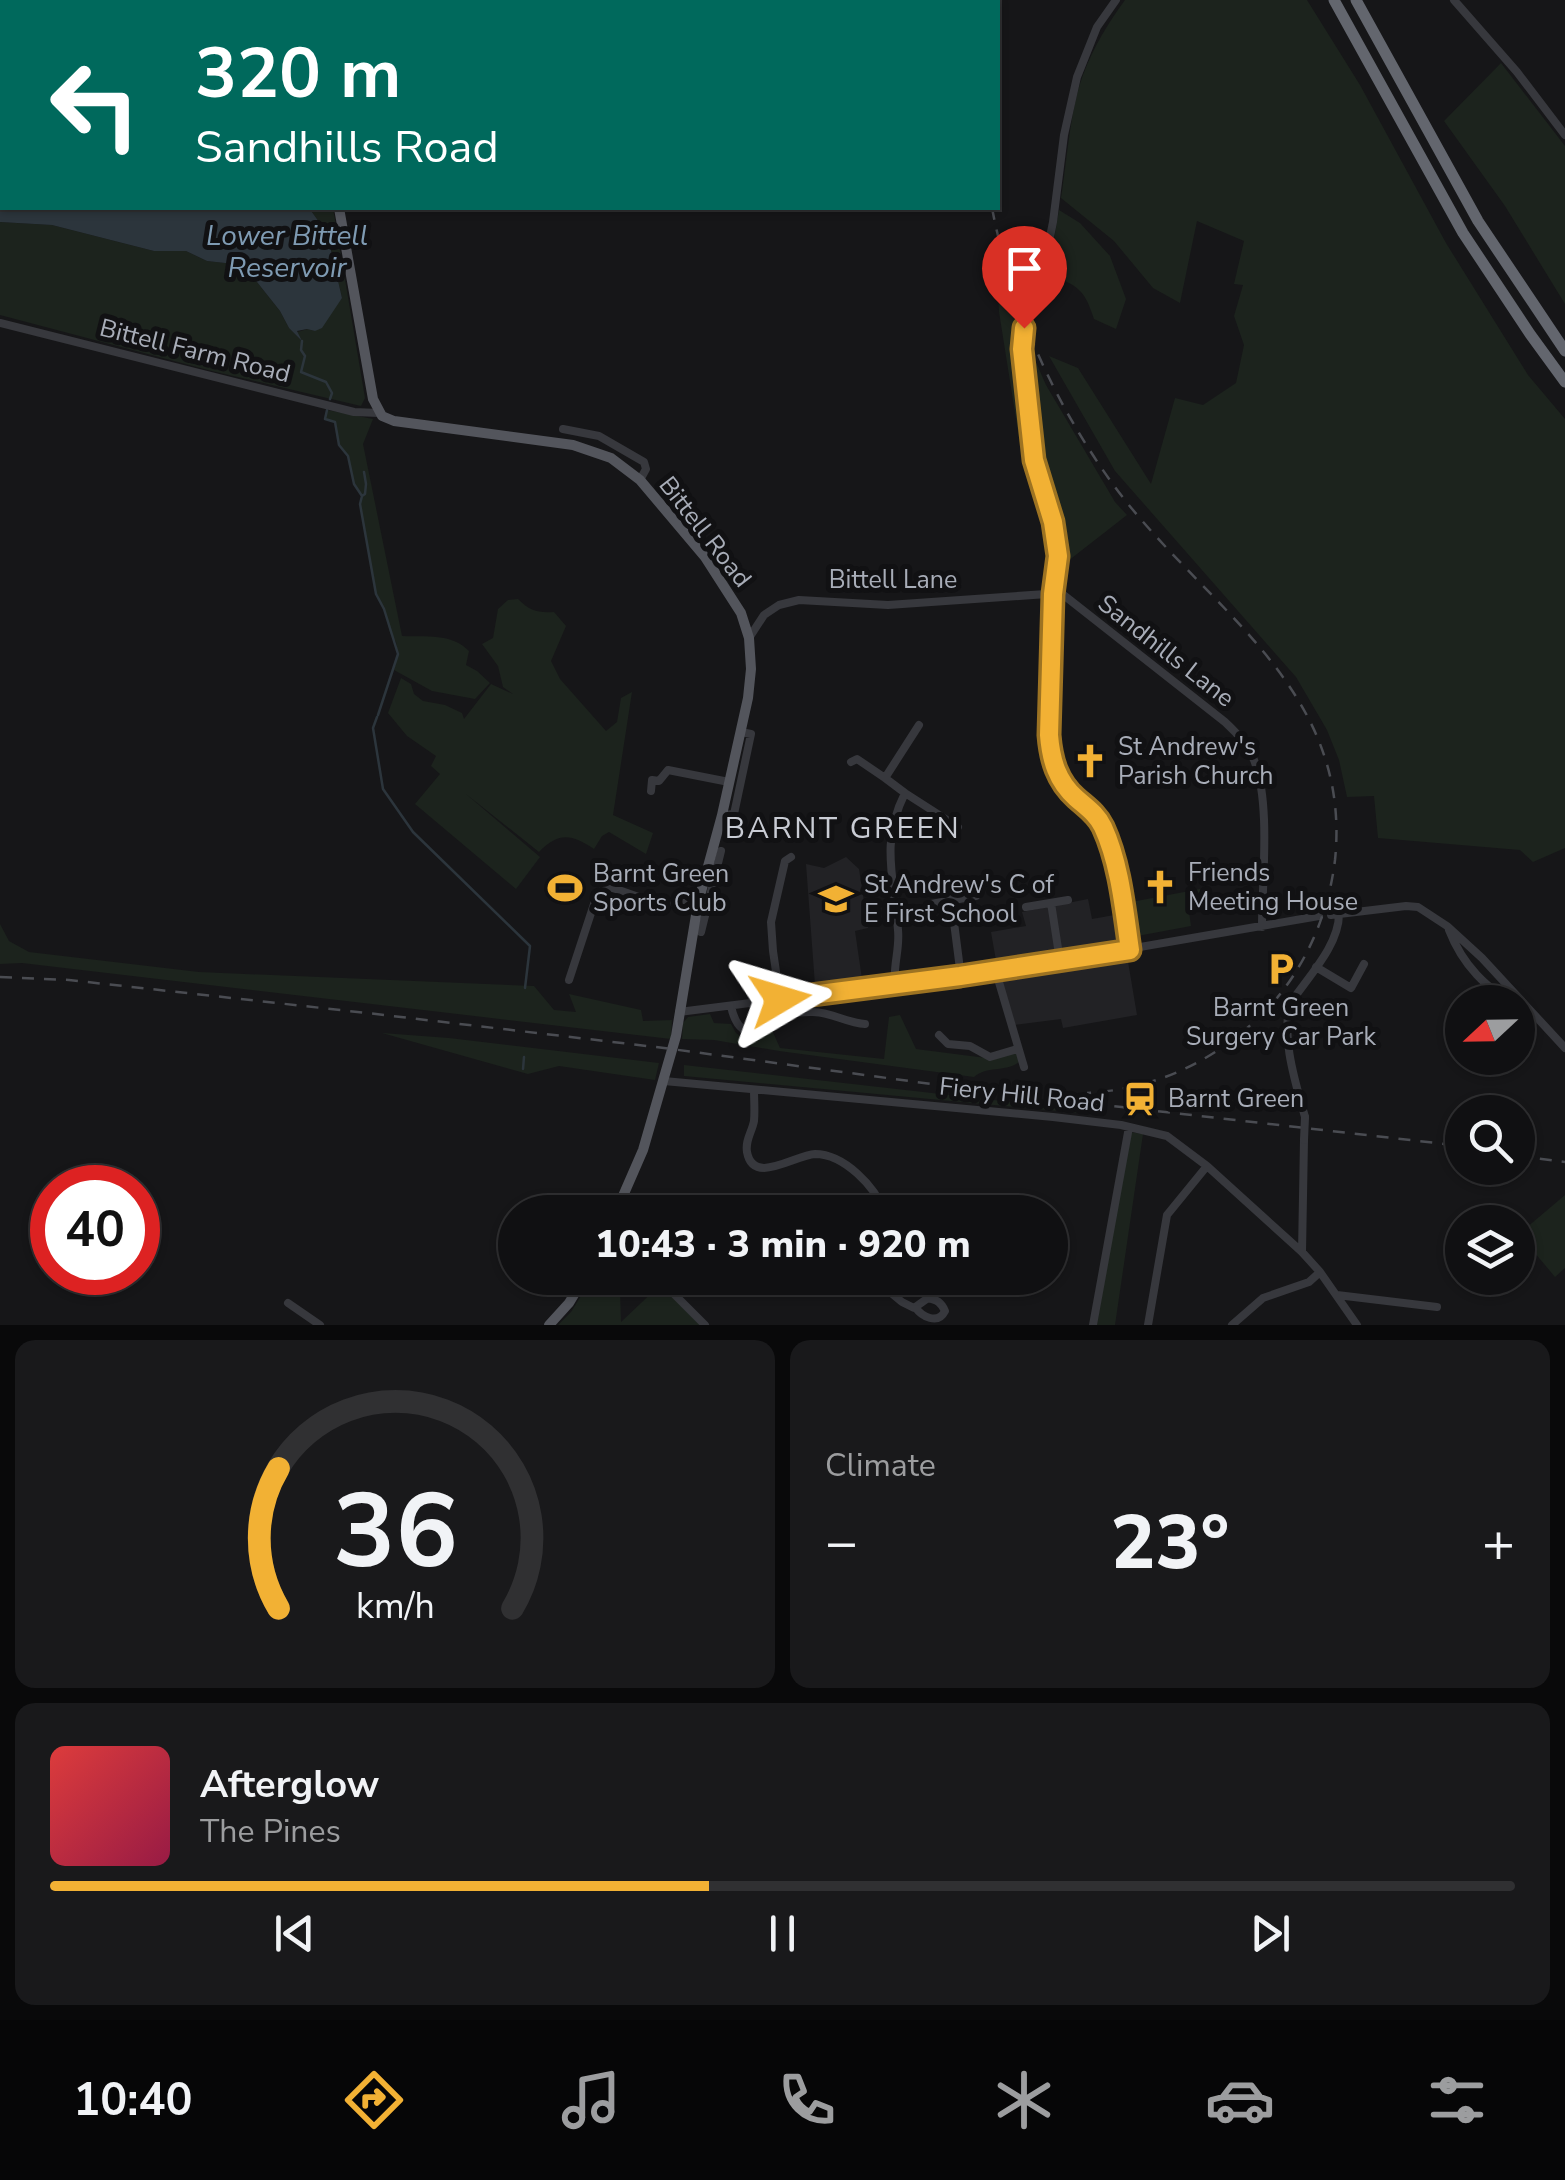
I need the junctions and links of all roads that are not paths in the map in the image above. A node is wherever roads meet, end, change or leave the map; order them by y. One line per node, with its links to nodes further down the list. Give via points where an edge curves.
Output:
1 (1116, 0): 13 (street, via 1076,77 1041,282 1024,328 1034,460 1057,541)
2 (1334, 0): 9 (highway, via 1463,233)
3 (1356, 0): 8 (highway, via 1478,221)
4 (1454, 0): 5 (street)
5 (1565, 136)
6 (339, 210): 10 (main road)
7 (0, 323): 10 (street, Bittell Farm Road, via 354,412)
8 (1565, 351)
9 (1565, 382)
10 (380, 413): 12 (main road, Bittell Road, via 394,421 596,451)
11 (563, 429): 12 (street, via 600,436 644,462)
12 (640, 480): 14 (main road, Bittell Road, via 705,557)
13 (1053, 594): 15 (street, Bittell Lane, via 888,605 806,599); 38 (street, Sandhills Lane, via 1225,722 1248,748 1263,810); 40 (street, via 1051,755 1065,787 1104,830)
14 (741, 613): 15 (street); 16 (main road, Bittell Road)
15 (764, 615): 16 (street)
16 (749, 638): 18 (main road, Bittell Road)
17 (919, 725): 20 (street)
18 (741, 732): 21 (main road, Bittell Road); 24 (street, via 751,734 734,814)
19 (850, 762): 20 (street, via 857,759)
20 (885, 778): 23 (street)
21 (730, 782): 22 (street, via 668,770 660,781 652,780); 24 (main road, Bittell Road)
22 (650, 791)
23 (905, 792): 25 (street); 47 (street, via 890,831)
24 (722, 815): 28 (main road, Bittell Road)
25 (958, 828)
26 (721, 851): 28 (street)
27 (791, 857): 50 (street, via 772,922)
28 (712, 870): 32 (main road, Bittell Road); 39 (street)
29 (976, 896): 30 (street)
30 (951, 900): 34 (street); 45 (street)
31 (1068, 900): 33 (street)
32 (698, 903): 39 (main road, Bittell Road); 46 (street, via 656,903 602,890)
33 (1051, 903): 35 (street); 41 (street)
34 (931, 904)
35 (1026, 907)
36 (1319, 916): 38 (street)
37 (1448, 926): 43 (street, via 1418,907 1335,914 1339,923); 48 (street, via 1463,957); 49 (street)
38 (1262, 927): 40 (street)
39 (698, 934): 52 (main road, Bittell Road)
40 (1130, 950): 41 (street)
41 (1060, 961): 44 (street)
42 (1364, 964): 43 (street, via 1351,988)
43 (1316, 968): 65 (street, bridge, via 1288,1016 1305,1117)
44 (996, 972): 45 (street); 57 (street)
45 (960, 976): 47 (street)
46 (569, 980)
47 (895, 984): 50 (street)
48 (1489, 985)
49 (1506, 985)
50 (780, 999): 51 (street)
51 (732, 1006): 52 (street); 54 (street, via 736,1023 750,1033 789,1014 811,1012)
52 (679, 1012): 59 (main road, Bittell Road)
53 (1535, 1015): 56 (street)
54 (859, 1027)
55 (938, 1035): 57 (street, via 990,1057)
56 (1565, 1048)
57 (1017, 1049): 58 (street)
58 (1024, 1067)
59 (664, 1082): 60 (street, Fiery Hill Road); 63 (main road, Bittell Road)
60 (754, 1090): 61 (street, Fiery Hill Road); 64 (street, via 747,1141 753,1164 769,1168 812,1154 828,1156)
61 (1130, 1127): 62 (street, Fiery Hill Road, via 1167,1136); 79 (street)
62 (1207, 1166): 65 (street, Fiery Hill Road); 80 (street, via 1167,1214)
63 (623, 1195)
64 (875, 1195)
65 (1302, 1252): 66 (street, Fiery Hill Road)
66 (1320, 1272): 71 (street, Fiery Hill Road); 81 (street, via 1263,1298)
67 (573, 1295): 77 (main road)
68 (675, 1295): 78 (street)
69 (894, 1295): 74 (street)
70 (929, 1295): 72 (street)
71 (1337, 1295): 75 (street); 82 (street, Fiery Hill Road)
72 (928, 1298): 74 (street); 74 (street, via 942,1304 942,1316 930,1319)
73 (288, 1303): 76 (street)
74 (916, 1307)
75 (1437, 1307)
76 (320, 1325)
77 (549, 1325)
78 (706, 1325)
79 (1093, 1325)
80 (1148, 1325)
81 (1232, 1325)
82 (1357, 1325)

